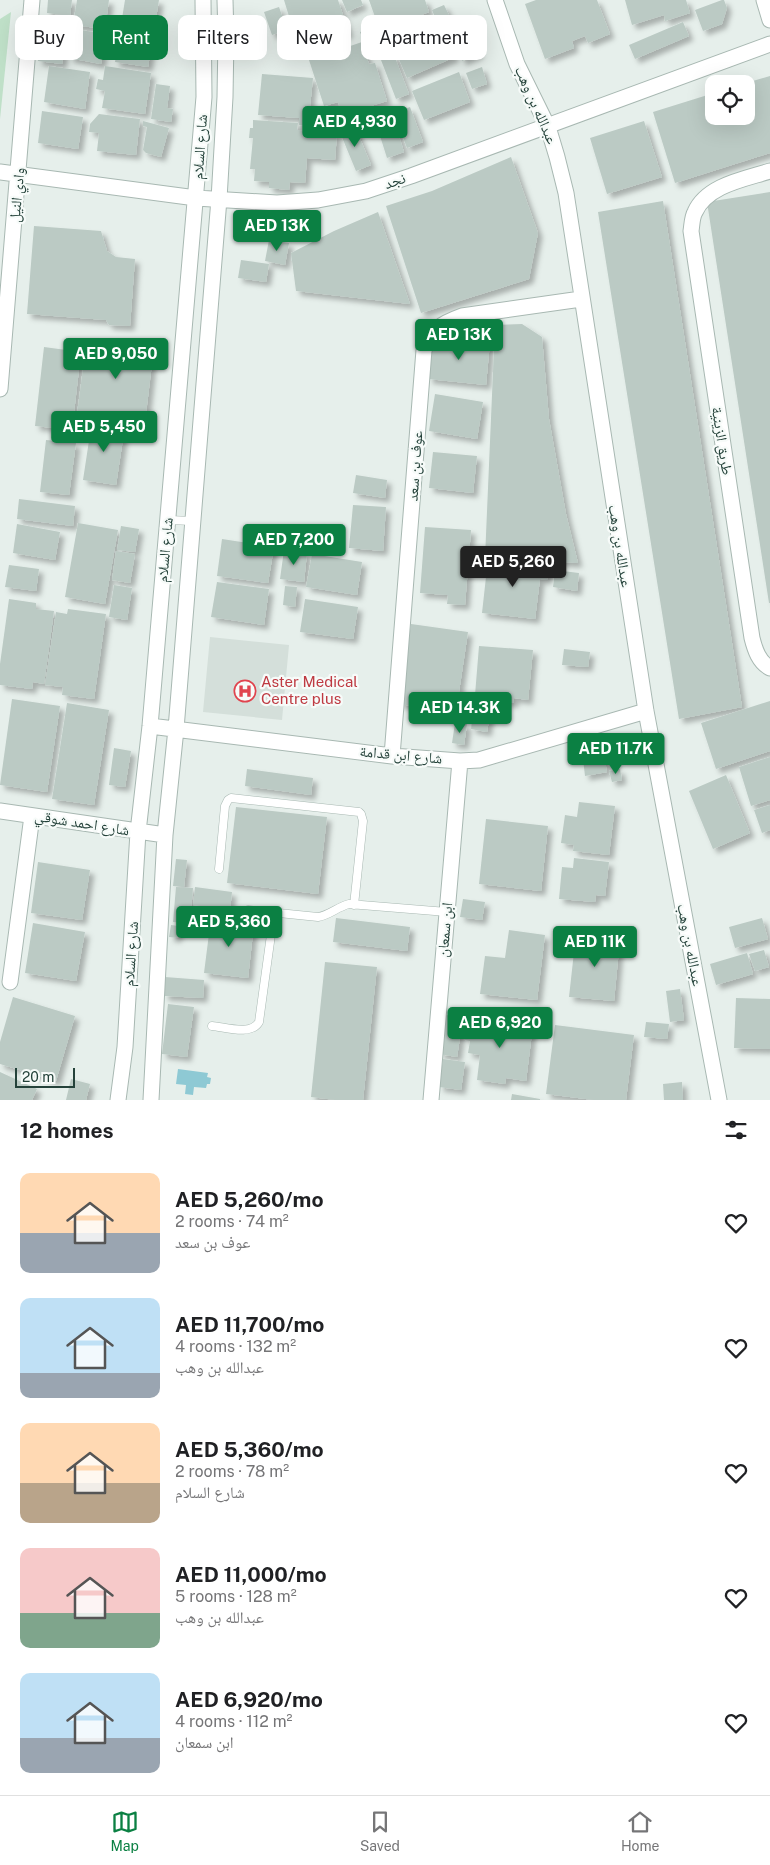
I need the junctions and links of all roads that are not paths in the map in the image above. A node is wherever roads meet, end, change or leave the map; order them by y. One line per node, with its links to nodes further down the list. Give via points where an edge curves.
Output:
1 (32, 0): 11 (street, وادي النيل)
2 (202, 0): 12 (street, شارع السلام, via 204,97)
3 (225, 0): 13 (street, شارع السلام, via 225,97)
4 (495, 0): 8 (street, عبدالله بن وهب, via 517,64)
5 (764, 0): 6 (street)
6 (770, 20)
7 (770, 44): 8 (street, نجد)
8 (548, 127): 13 (street, نجد, via 366,191 318,200 277,203); 14 (street, عبدالله بن وهب, via 566,194)
9 (770, 171): 18 (street, طريق الزينية, via 720,188 704,199 695,212 690,231 752,638 757,654)
10 (0, 172): 11 (street, نجد)
11 (19, 174): 12 (street, نجد); 15 (street, وادي النيل)
12 (196, 198): 13 (street, نجد); 16 (street, شارع السلام)
13 (218, 199): 17 (street, شارع السلام)
14 (581, 299): 19 (street, عبدالله بن وهب); 22 (street, عوف بن سعد, via 462,316 443,323 431,334 424,350)
15 (0, 389)
16 (168, 520): 17 (lane); 20 (street, شارع السلام)
17 (193, 521): 21 (street, شارع السلام)
18 (769, 668)
19 (646, 711): 23 (street, شارع ابن قدامة, via 479,760); 38 (street, عبدالله بن وهب)
20 (150, 726): 21 (street, شارع ابن قدامة); 26 (street, شارع السلام)
21 (176, 729): 22 (street, شارع ابن قدامة); 27 (street, شارع السلام)
22 (392, 756): 23 (street, شارع ابن قدامة)
23 (460, 761): 31 (street, ابن سمعان)
24 (0, 811): 25 (street, شارع احمد شوقي)
25 (32, 816): 26 (street, شارع احمد شوقي); 33 (street)
26 (138, 832): 27 (street, شارع احمد شوقي); 35 (street, شارع السلام, via 125,1047)
27 (165, 835): 36 (street, شارع السلام)
28 (219, 869): 29 (lane, via 225,806 231,798 355,811 361,814 363,821)
29 (354, 905): 31 (lane); 32 (lane, via 343,906 318,918)
30 (248, 910): 32 (lane)
31 (447, 912): 37 (street, ابن سمعان)
32 (274, 913): 34 (lane, via 257,1026 251,1029)
33 (10, 982)
34 (212, 1026)
35 (118, 1100)
36 (151, 1100)
37 (431, 1100)
38 (718, 1100)

